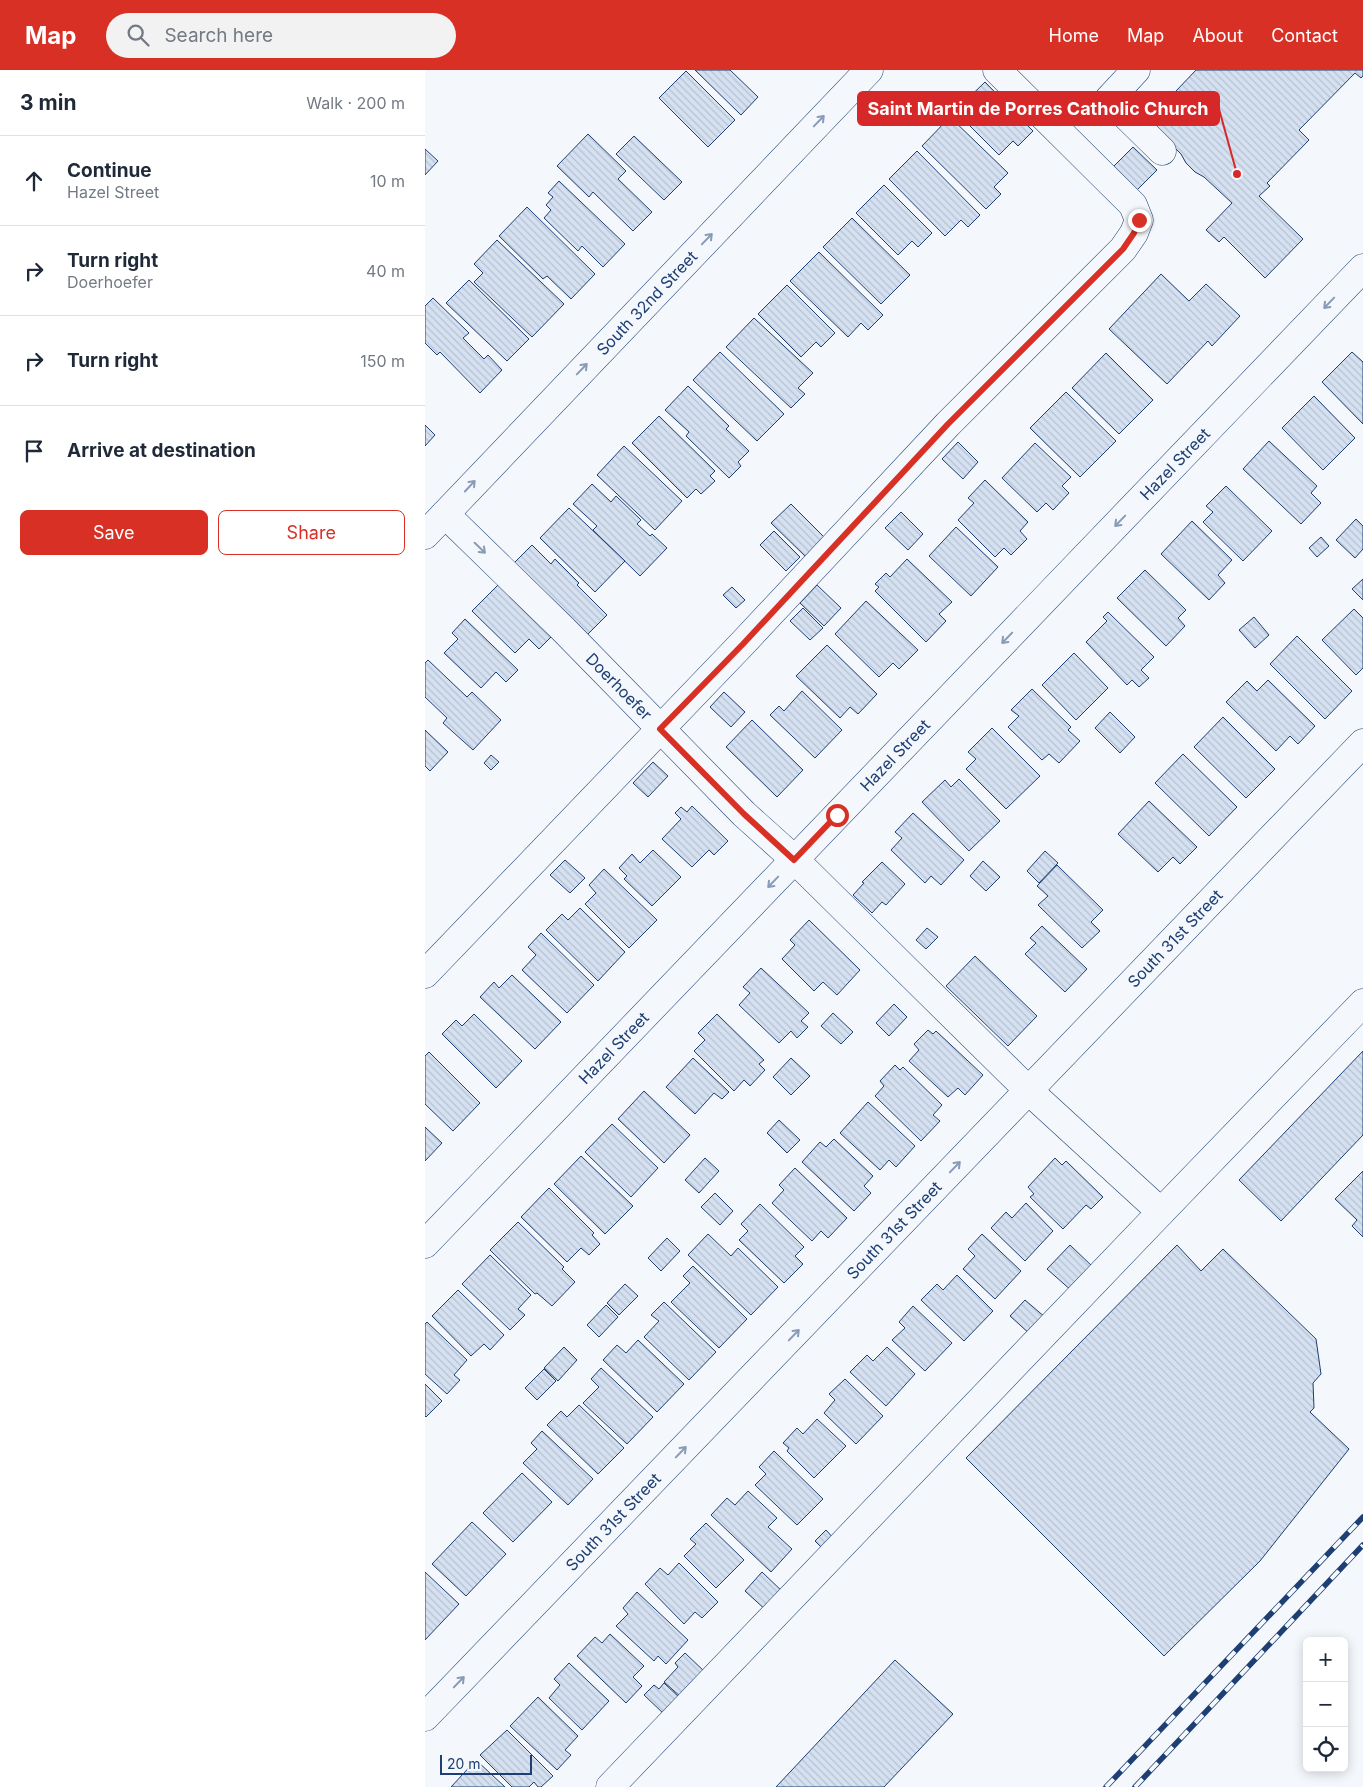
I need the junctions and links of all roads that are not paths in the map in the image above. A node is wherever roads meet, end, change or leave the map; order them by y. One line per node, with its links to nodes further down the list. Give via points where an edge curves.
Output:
1 (869, 70): 6 (street, South 32nd Street, one-way to 1)
2 (997, 70): 8 (street, via 1133,205 1139,220 1134,233 1123,249 948,424)
3 (1136, 70): 4 (street, via 1109,99)
4 (1162, 151)
5 (1363, 268): 10 (street, Hazel Street, one-way to 10)
6 (445, 514): 7 (street, South 32nd Street); 8 (street, Doerhoefer, one-way to 8)
7 (425, 535)
8 (660, 729): 10 (street, Doerhoefer); 11 (street)
9 (1363, 744): 13 (street, South 31st Street)
10 (794, 860): 13 (street, Doerhoefer); 15 (street, Hazel Street, one-way to 15)
11 (425, 974)
12 (1363, 1003): 14 (street)
13 (1029, 1091): 14 (street, Doerhoefer); 16 (street, South 31st Street, one-way to 13)
14 (1161, 1212): 17 (street)
15 (425, 1244)
16 (425, 1717)
17 (610, 1787)

